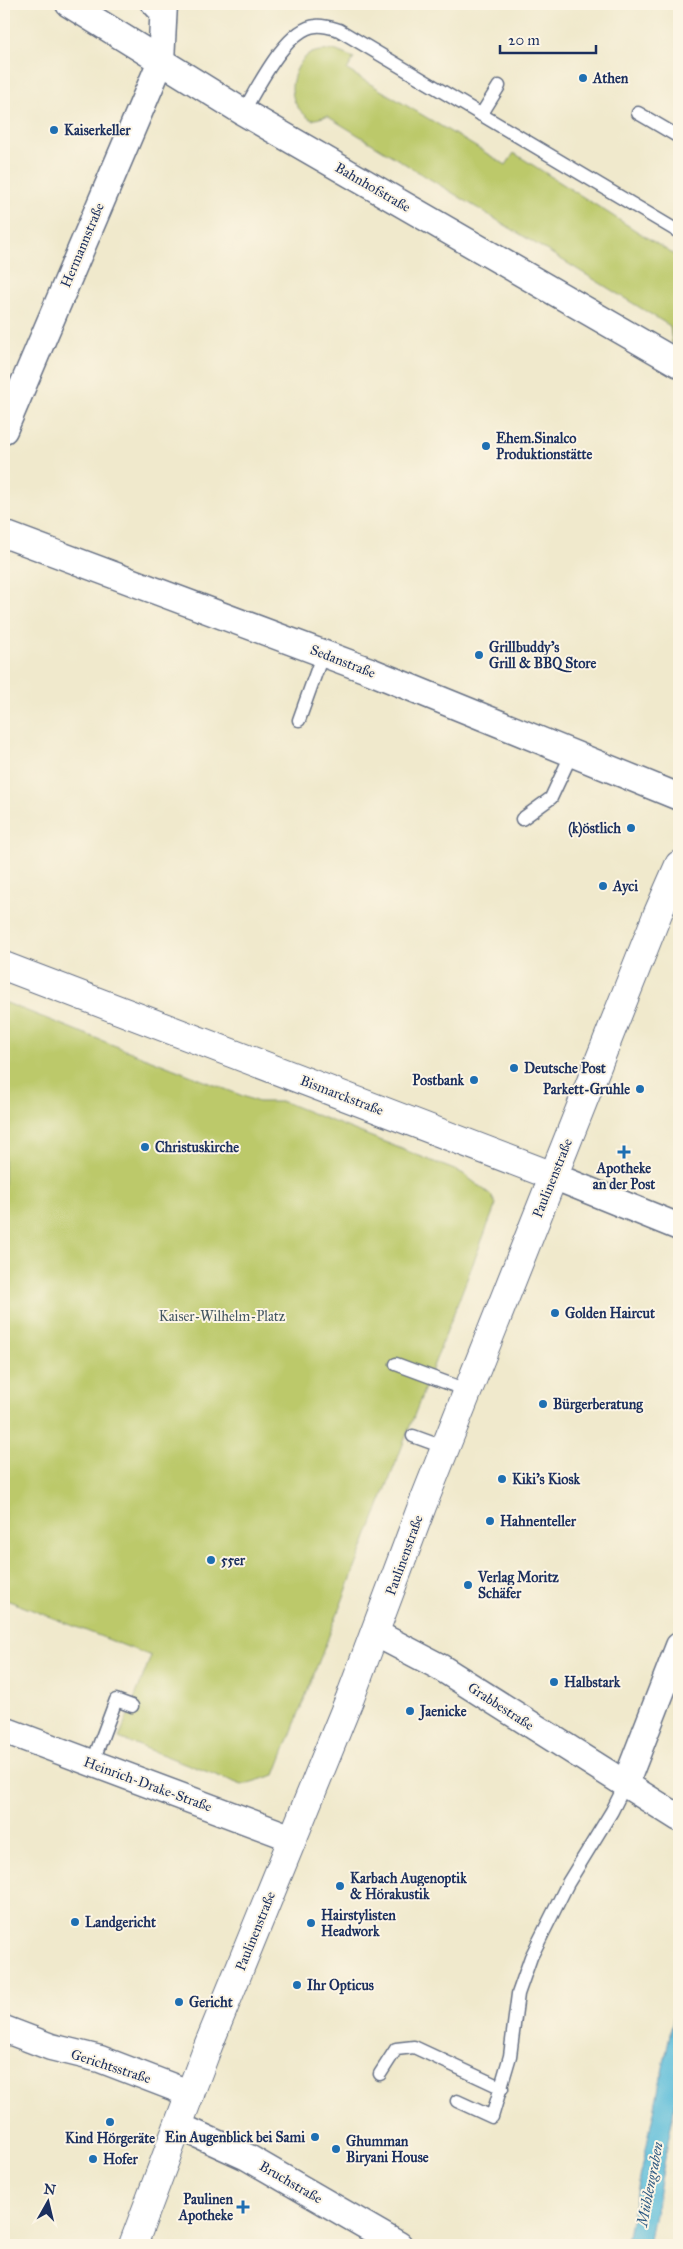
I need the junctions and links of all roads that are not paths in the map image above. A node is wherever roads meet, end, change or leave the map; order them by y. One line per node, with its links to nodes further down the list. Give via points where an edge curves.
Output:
1 (70, 4): 3 (street, Bahnhofstraße)
2 (158, 10): 3 (street)
3 (161, 61): 5 (street, Bahnhofstraße); 11 (street, Hermannstraße)
4 (499, 86): 7 (lane)
5 (243, 112): 7 (lane, via 284,47 299,33 316,26 339,30); 10 (street, Bahnhofstraße)
6 (638, 113): 8 (lane)
7 (481, 115): 9 (lane)
8 (679, 137)
9 (679, 232)
10 (679, 364)
11 (4, 430)
12 (4, 534): 13 (street, Sedanstraße)
13 (323, 653): 14 (lane); 15 (street, Sedanstraße)
14 (299, 720)
15 (572, 753): 16 (street, Sedanstraße); 17 (lane, via 551,798)
16 (679, 797)
17 (522, 819)
18 (679, 866): 20 (main road, Paulinenstraße)
19 (4, 966): 20 (main road, Bismarckstraße)
20 (553, 1176): 21 (street, Bismarckstraße); 23 (main road, Paulinenstraße)
21 (679, 1227)
22 (396, 1364): 23 (lane)
23 (469, 1391): 25 (main road, Paulinenstraße)
24 (413, 1436): 25 (lane)
25 (446, 1448): 26 (main road, Paulinenstraße)
26 (375, 1633): 31 (street, Grabbestraße, via 440,1667); 33 (main road, Paulinenstraße)
27 (679, 1646): 31 (street)
28 (132, 1706): 30 (lane, via 116,1700)
29 (4, 1730): 30 (street, Heinrich-Drake-Straße)
30 (92, 1764): 33 (street, Heinrich-Drake-Straße)
31 (624, 1785): 32 (street, Grabbestraße); 36 (lane, via 568,1883 532,1958 518,1994 510,2056)
32 (679, 1818)
33 (292, 1838): 37 (main road, Paulinenstraße)
34 (4, 2028): 37 (street, Gerichtsstraße, via 51,2048 100,2059)
35 (380, 2074): 36 (lane, via 396,2049 414,2047)
36 (502, 2088): 38 (lane, via 492,2117)
37 (190, 2094): 39 (main road, Paulinenstraße)
38 (457, 2101)
39 (179, 2126): 40 (main road, Paulinenstraße); 41 (street, Bruchstraße, via 247,2157)
40 (133, 2245)
41 (399, 2245)

